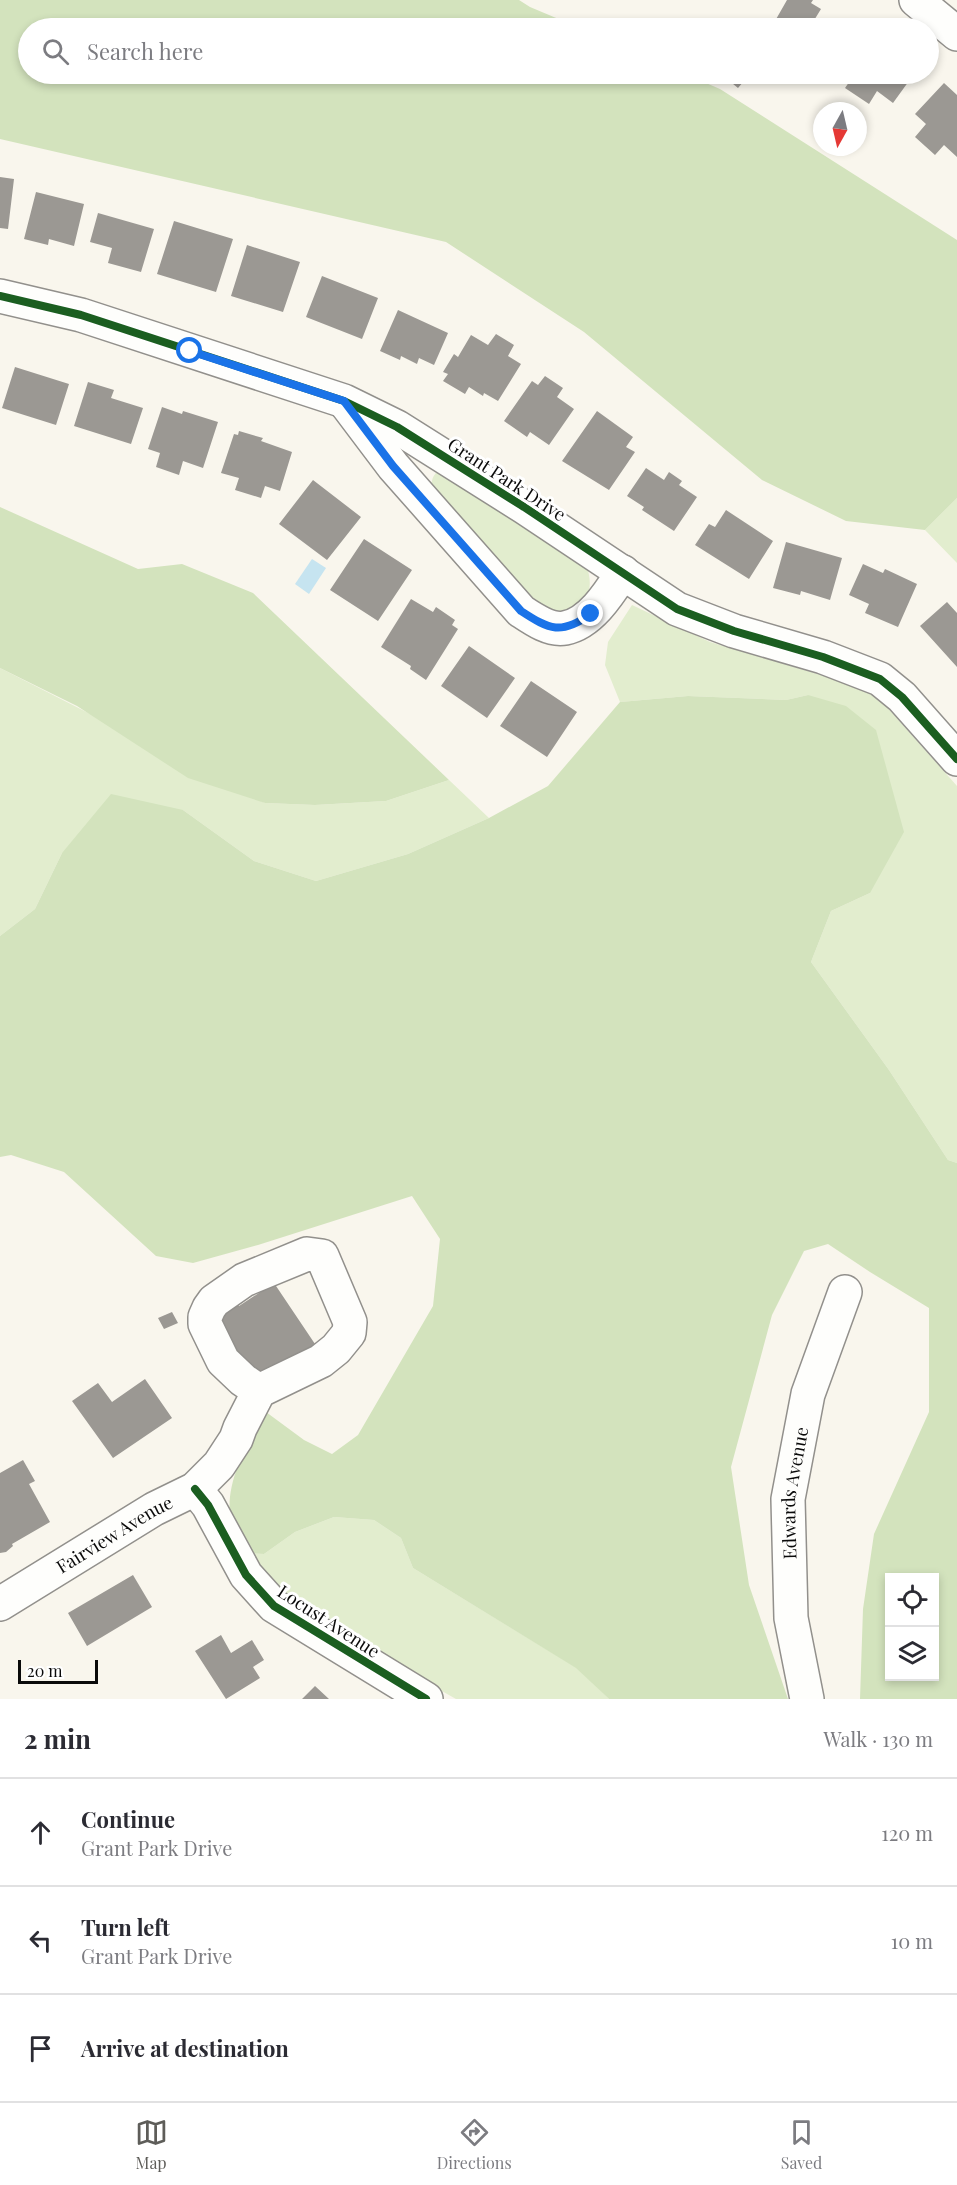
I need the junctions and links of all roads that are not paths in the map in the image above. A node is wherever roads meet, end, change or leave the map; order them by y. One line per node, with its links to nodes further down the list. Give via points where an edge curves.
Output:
1 (916, 0): 2 (street)
2 (938, 18)
3 (939, 19): 4 (street)
4 (957, 34)
5 (0, 296): 6 (street, Grant Park Drive, via 81,315)
6 (344, 401): 7 (street, Grant Park Drive, via 397,427); 7 (street, via 393,466 521,611 536,621 555,628 577,623 591,614)
7 (623, 572): 8 (street, Grant Park Drive, via 677,609 880,679)
8 (957, 759)
9 (845, 1292): 14 (street, Edwards Avenue, via 808,1394 788,1499 791,1618)
10 (260, 1391): 10 (street, via 223,1361 204,1317 214,1301 244,1280 307,1254 322,1256 350,1322 349,1333 321,1361); 11 (street, Fairview Avenue, via 219,1465)
11 (195, 1489): 12 (street, Fairview Avenue, via 154,1509); 13 (street, Locust Avenue, via 208,1505 246,1575 274,1606)
12 (0, 1604)
13 (426, 1699)
14 (807, 1699)

